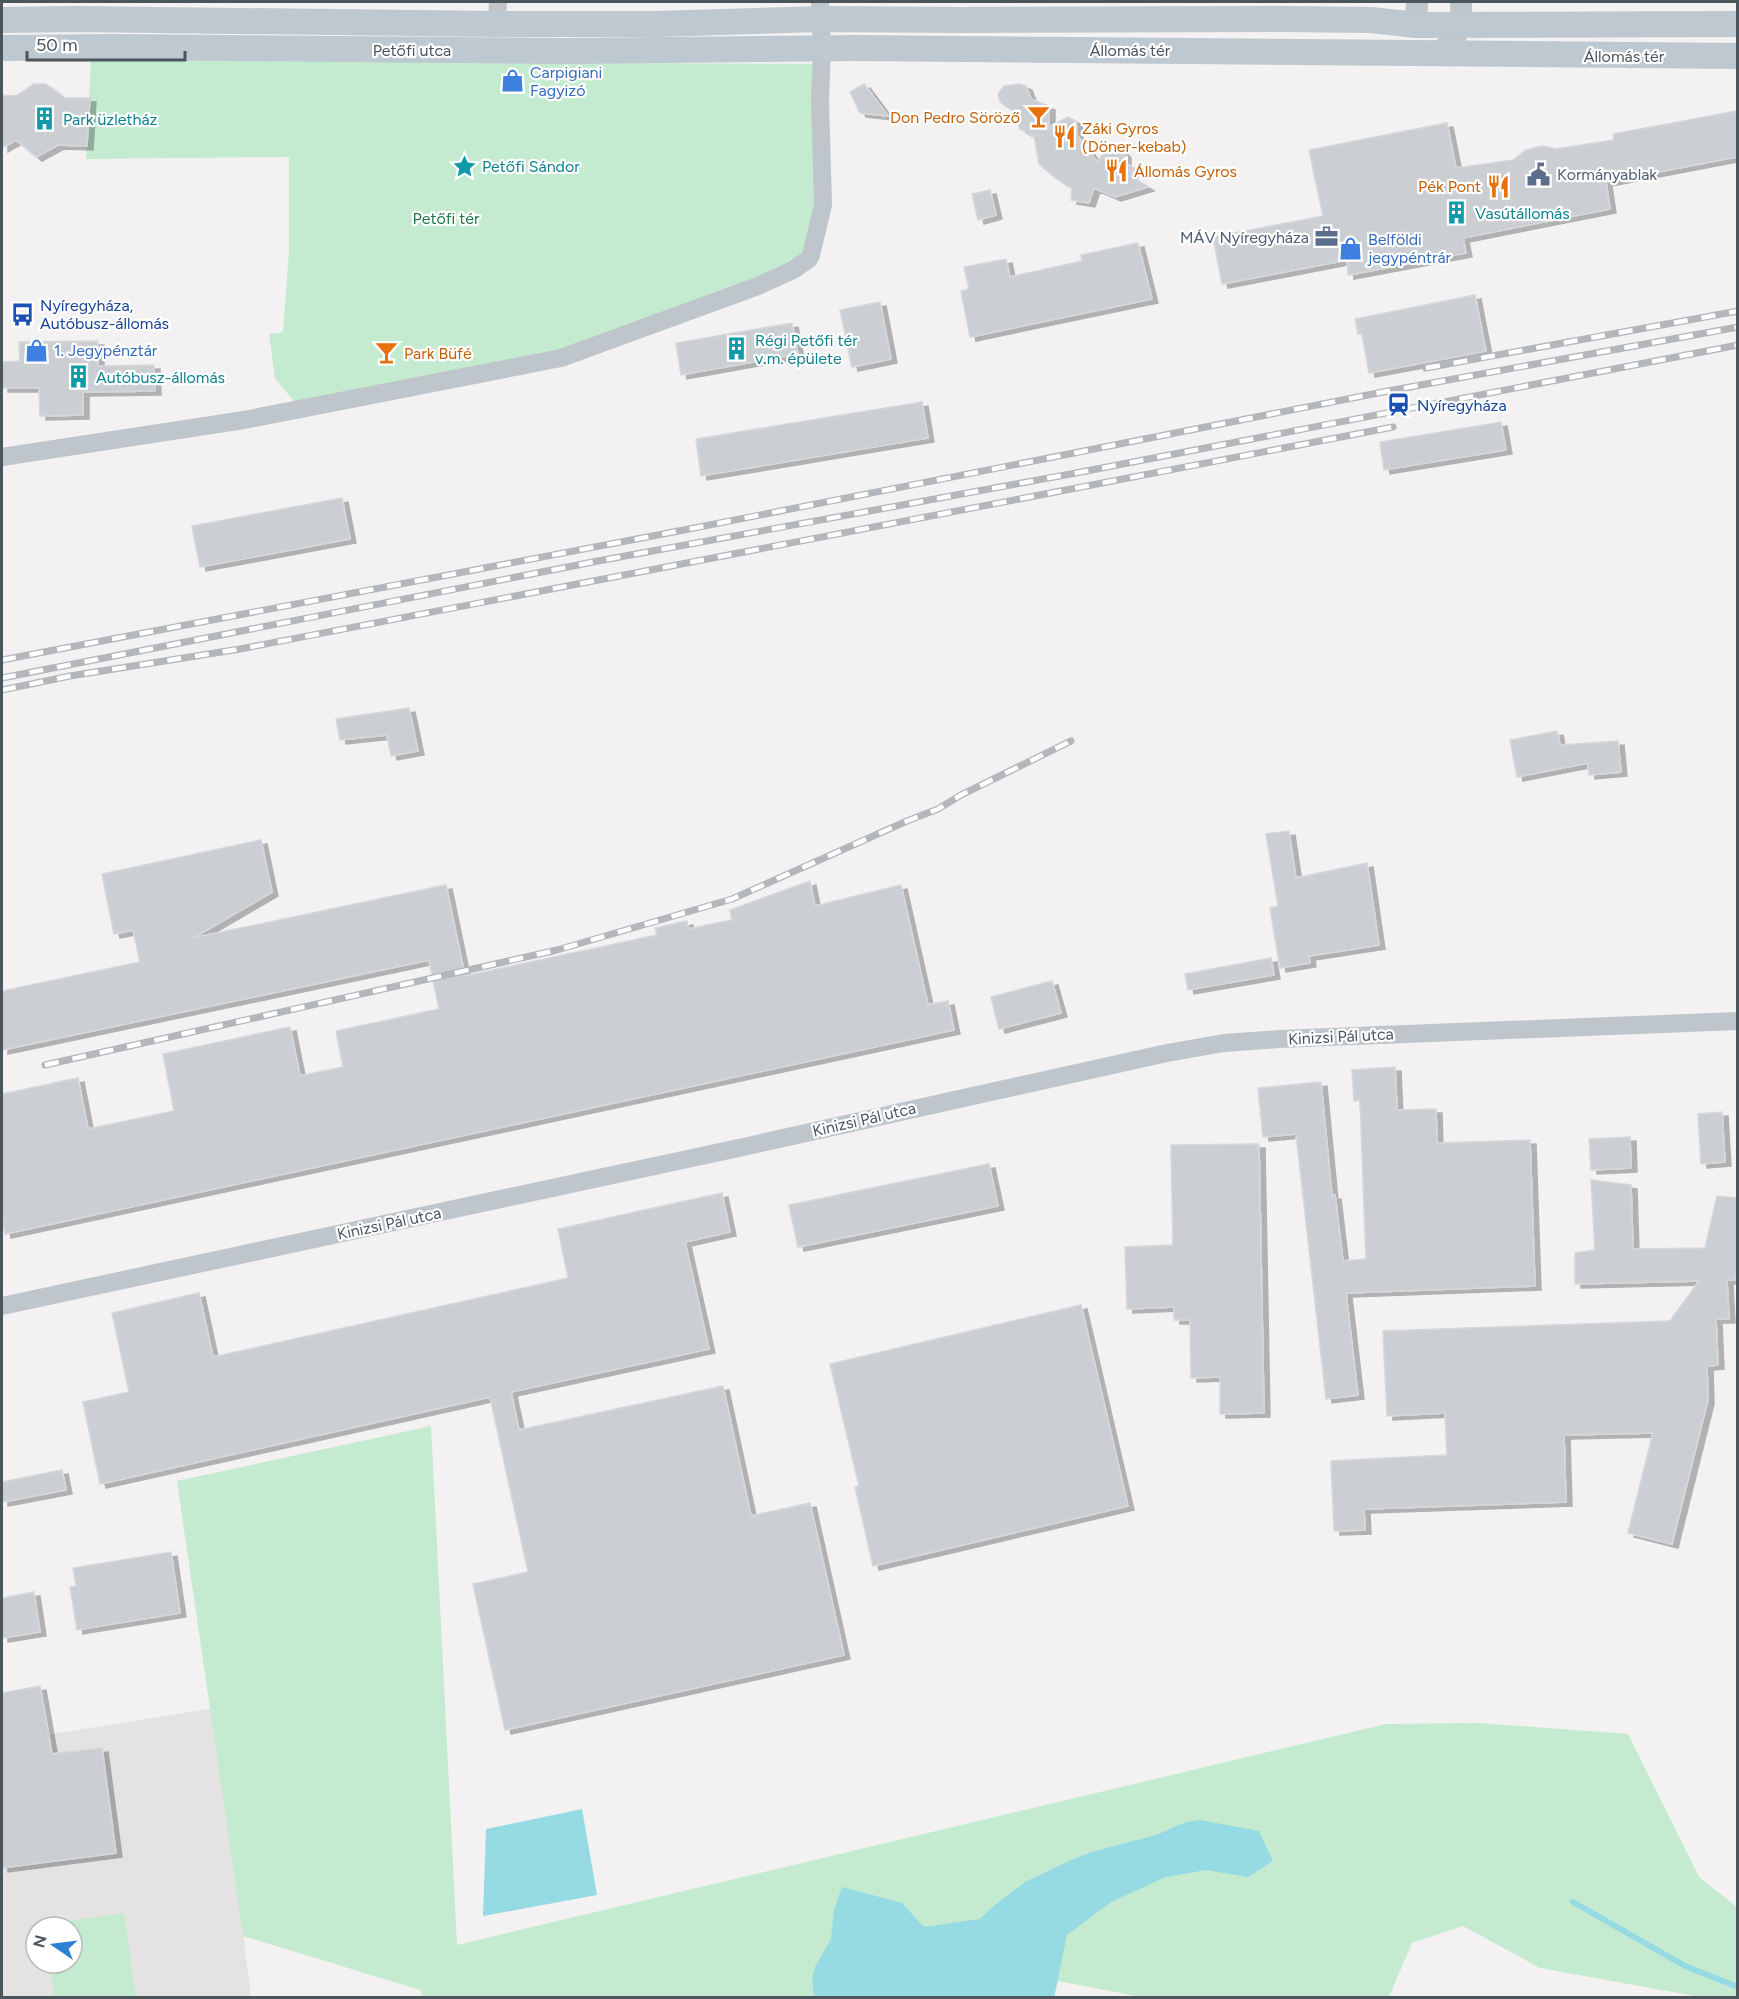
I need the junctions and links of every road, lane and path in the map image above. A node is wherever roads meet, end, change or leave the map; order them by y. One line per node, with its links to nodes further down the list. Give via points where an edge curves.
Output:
1 (821, 10): 2 (main road, Petőfi utca, via 656,24); 3 (main road, Állomás tér, via 958,20 1371,20); 8 (street)
2 (497, 13): 5 (main road, Petőfi utca)
3 (1416, 13): 4 (main road, Állomás tér); 9 (street)
4 (1462, 13): 6 (main road, Állomás tér); 9 (street, via 1454,40)
5 (2, 20)
6 (1737, 24)
7 (2, 48): 8 (main road, Petőfi utca)
8 (822, 49): 9 (main road, Állomás tér); 11 (street, via 824,205 811,255 780,277 561,358 244,420)
9 (1438, 54): 10 (main road, Állomás tér)
10 (1737, 56)
11 (2, 457)
12 (1737, 1021): 13 (street, Kinizsi Pál utca, via 1224,1043)
13 (2, 1306)

